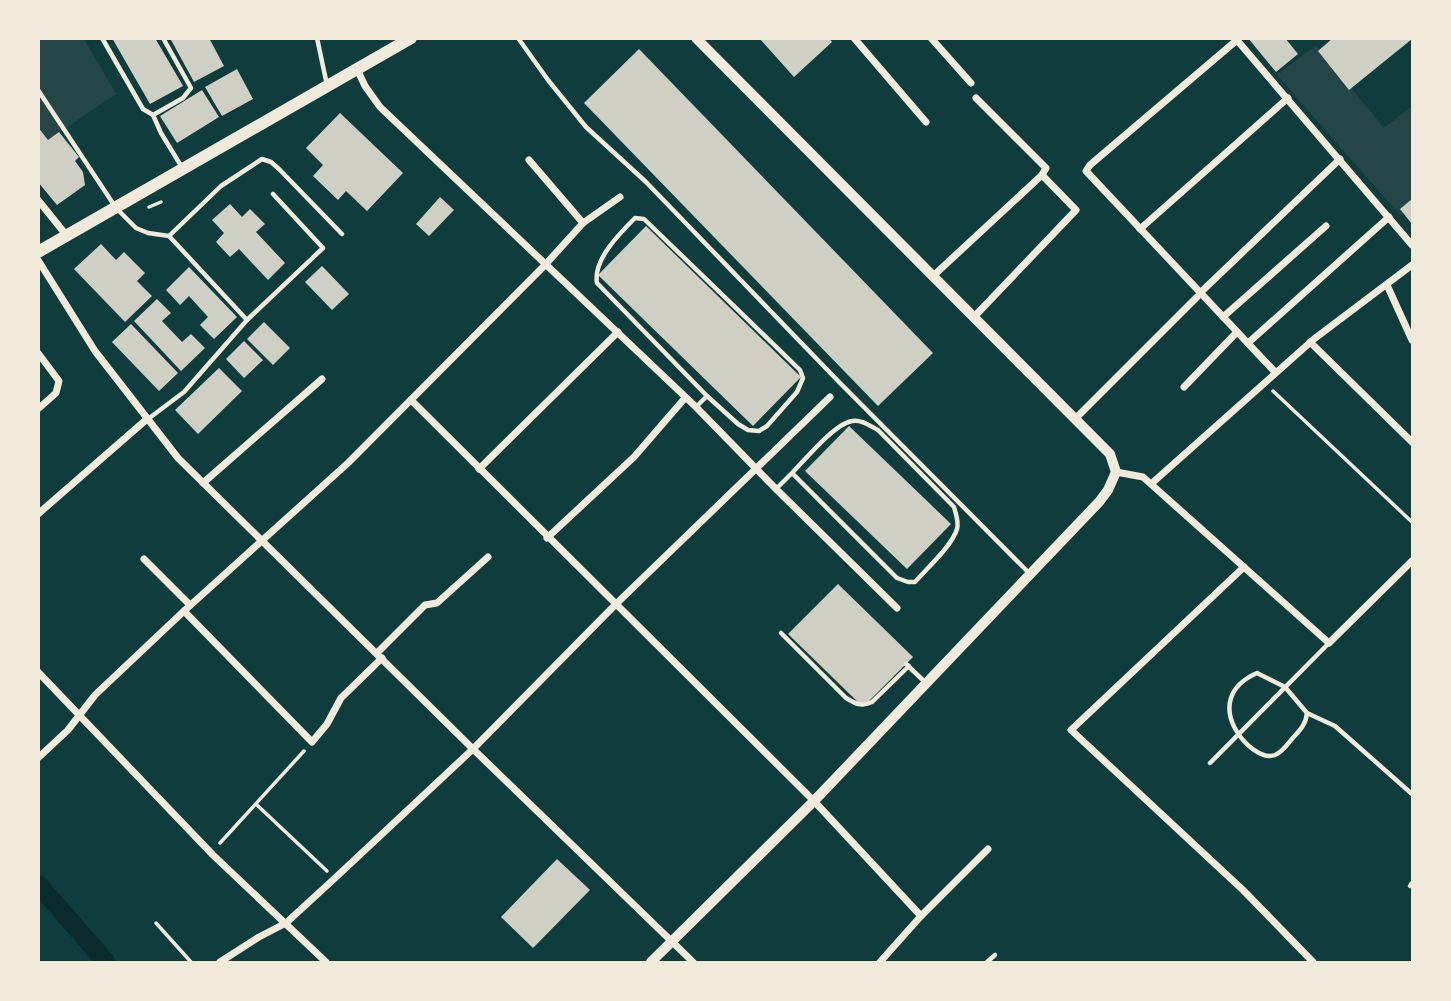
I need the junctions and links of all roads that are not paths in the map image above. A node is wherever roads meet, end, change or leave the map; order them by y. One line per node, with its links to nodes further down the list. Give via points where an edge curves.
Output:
1 (102, 38): 16 (lane, via 144,109)
2 (163, 38): 16 (lane, via 191,88 183,98)
3 (317, 38): 12 (lane)
4 (411, 38): 10 (main road)
5 (518, 38): 76 (lane, via 586,127)
6 (696, 38): 38 (street)
7 (854, 38): 17 (street)
8 (931, 38): 11 (street)
9 (1236, 39): 15 (street); 29 (street, via 1086,172)
10 (357, 69): 12 (main road); 36 (street, via 380,107)
11 (971, 83)
12 (327, 86): 20 (main road)
13 (38, 90): 25 (lane)
14 (976, 98): 21 (street, via 1046,168)
15 (1287, 98): 18 (street); 29 (street)
16 (153, 115): 20 (lane)
17 (926, 122)
18 (1339, 159): 26 (street); 40 (street)
19 (529, 160): 27 (street)
20 (183, 169): 25 (main road)
21 (1042, 175): 38 (street); 41 (street, via 1076,210)
22 (273, 194): 43 (lane, via 323,248)
23 (620, 198): 27 (street)
24 (38, 200): 31 (street)
25 (116, 208): 31 (main road); 32 (lane, via 136,228)
26 (1389, 217): 33 (street); 48 (street)
27 (583, 223): 36 (street)
28 (1326, 226): 42 (street)
29 (1140, 229): 40 (street)
30 (342, 234): 32 (lane, via 279,169 262,159 221,186)
31 (67, 236): 34 (main road)
32 (169, 236): 43 (lane)
33 (1412, 245)
34 (38, 252)
35 (38, 260): 60 (street, via 95,351)
36 (545, 265): 44 (street); 56 (street)
37 (1412, 265): 39 (street)
38 (932, 277): 41 (street)
39 (1387, 285): 46 (street); 47 (street)
40 (1198, 295): 42 (street); 59 (street)
41 (974, 317): 59 (street)
42 (1223, 317): 45 (street)
43 (247, 320): 60 (lane, via 184,392)
44 (618, 332): 55 (street); 62 (street)
45 (1237, 332): 48 (street); 52 (street)
46 (1412, 340)
47 (1310, 342): 50 (street); 61 (street)
48 (1248, 343): 50 (street)
49 (38, 353): 58 (street, via 59,381 56,393)
50 (1275, 372): 67 (street)
51 (322, 379): 66 (street)
52 (1184, 387)
53 (707, 397): 53 (lane, via 597,283 599,263 635,218 644,219 800,370 803,378 797,392 759,431 738,424); 57 (lane)
54 (830, 397): 63 (street)
55 (685, 398): 57 (street); 70 (street, via 634,457)
56 (411, 400): 62 (street); 71 (street)
57 (695, 407): 63 (street)
58 (38, 409)
59 (1076, 418): 64 (street, via 1110,454)
60 (147, 419): 66 (street); 69 (street)
61 (1412, 442)
62 (479, 469): 70 (street)
63 (757, 469): 68 (street); 77 (street)
64 (1116, 472): 67 (street, via 1143,477); 76 (street, via 1099,502)
65 (792, 473): 65 (lane, via 841,425 854,420 867,424 954,507 957,529 915,582 908,582 897,578); 68 (lane)
66 (203, 483): 71 (street)
67 (1151, 484): 75 (street)
68 (776, 489): 79 (street)
69 (38, 514)
70 (547, 538): 77 (street)
71 (262, 542): 78 (street); 82 (street)
72 (488, 557): 82 (street, via 437,603 425,605)
73 (144, 559): 78 (street)
74 (1412, 561): 81 (street)
75 (1244, 567): 81 (street); 105 (street, via 1071,730 1243,890)
76 (1031, 575): 84 (street)
77 (614, 605): 89 (street); 93 (street)
78 (187, 608): 82 (street, via 312,742 341,698); 87 (street)
79 (897, 608)
80 (781, 633): 84 (lane, via 856,704 872,702 907,665)
81 (1329, 643): 85 (lane)
82 (380, 656): 89 (street)
83 (38, 672): 87 (street)
84 (927, 684): 93 (street)
85 (1285, 687): 86 (lane); 88 (lane); 88 (lane, via 1257,673 1239,686 1228,710)
86 (1307, 713): 88 (lane, via 1306,722 1275,755 1255,751); 92 (lane, via 1335,726)
87 (78, 715): 90 (street); 96 (street, via 213,855)
88 (1238, 734): 91 (lane)
89 (472, 749): 96 (street); 97 (street)
90 (38, 758)
91 (1210, 763)
92 (1412, 794)
93 (814, 801): 95 (street); 97 (street)
94 (988, 849): 95 (street)
95 (921, 916): 103 (street)
96 (286, 923): 99 (street); 100 (street)
97 (671, 942): 101 (street); 102 (street)
98 (995, 955): 104 (lane)
99 (220, 962)
100 (326, 962)
101 (651, 962)
102 (693, 962)
103 (880, 962)
104 (987, 962)
105 (1313, 962)

